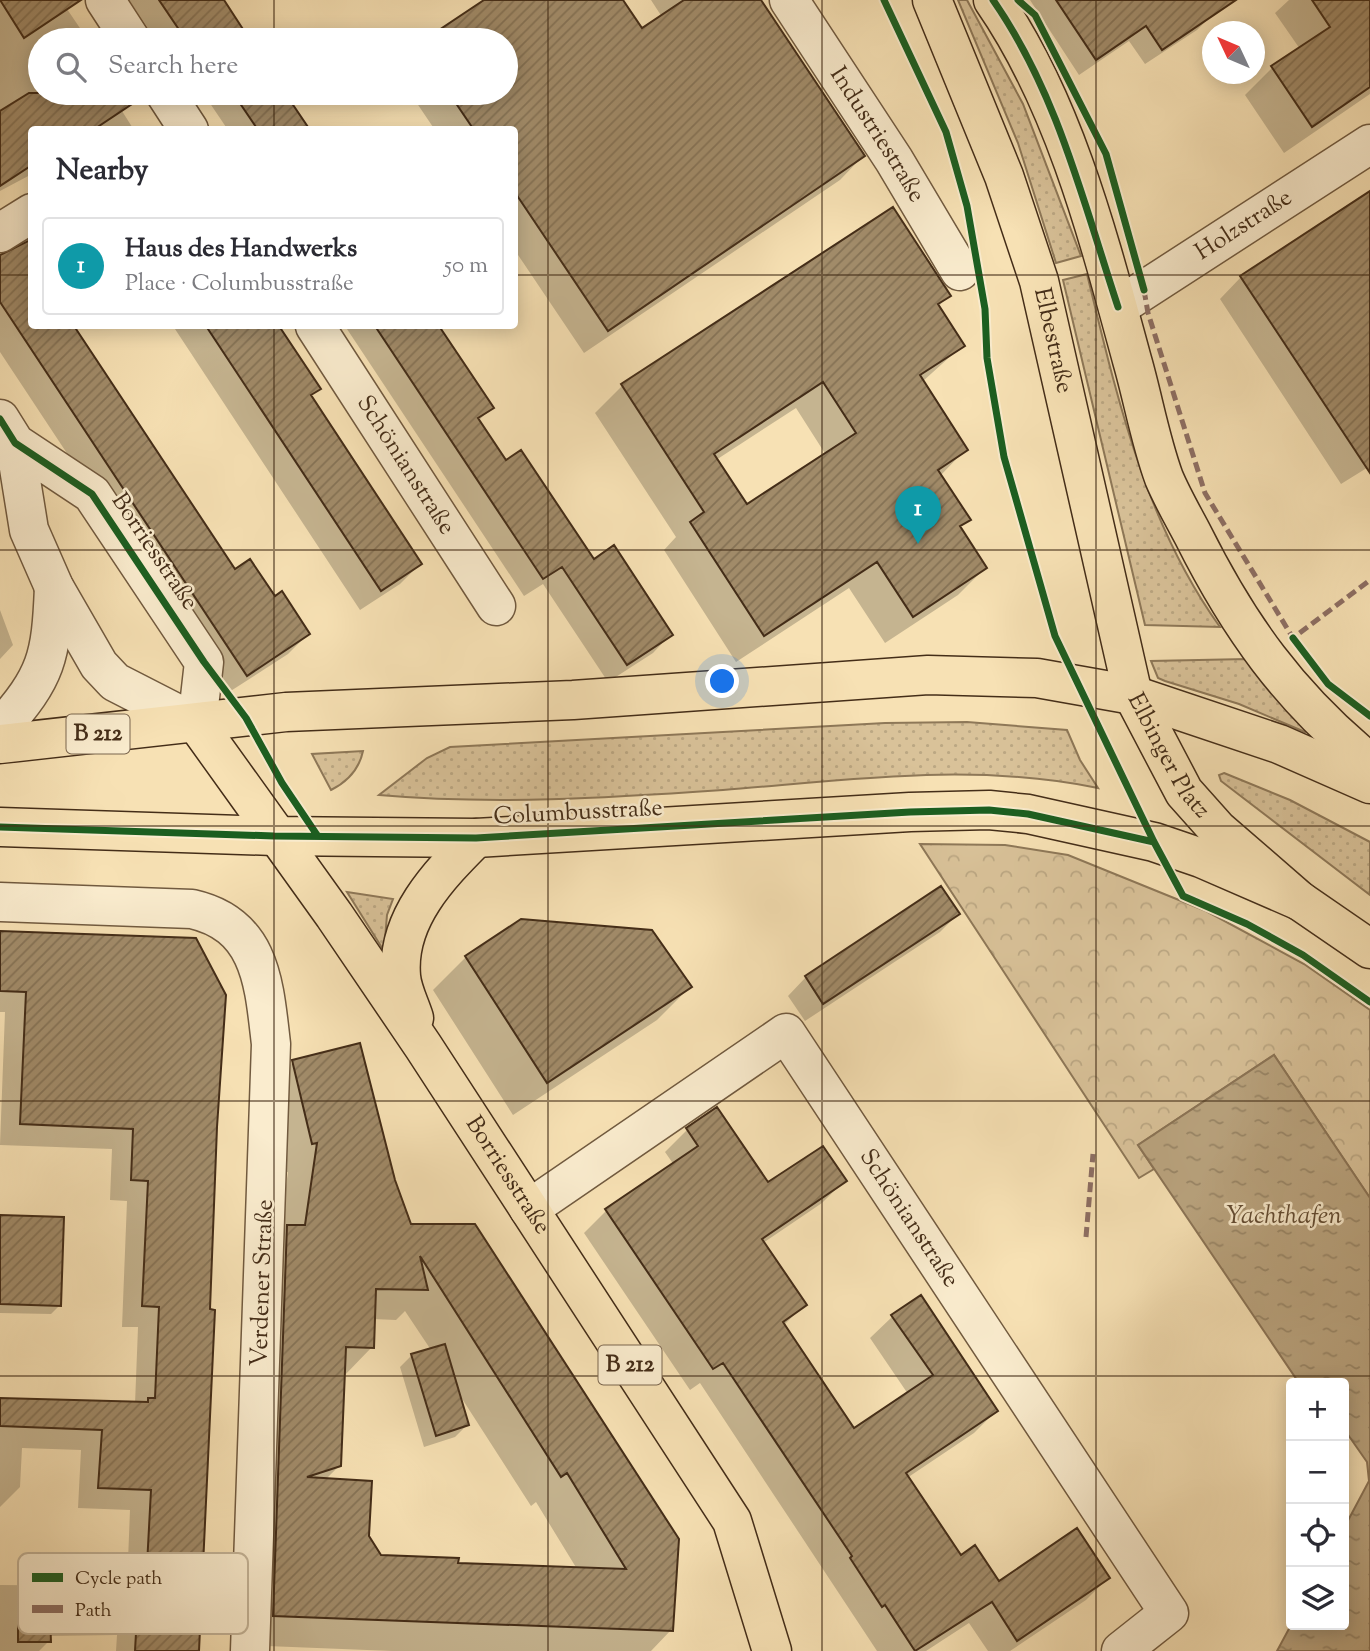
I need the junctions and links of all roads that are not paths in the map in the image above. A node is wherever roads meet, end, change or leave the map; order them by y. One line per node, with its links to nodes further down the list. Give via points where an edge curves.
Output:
1 (105, 0): 5 (street)
2 (789, 0): 9 (street, Industriestraße)
3 (932, 0): 15 (main road, Elbestraße, via 1004,176 1038,281)
4 (993, 0): 10 (main road, via 1048,100)
5 (123, 28)
6 (1370, 144): 10 (street, Holzstraße)
7 (28, 216): 8 (street)
8 (0, 233)
9 (960, 271)
10 (1118, 307): 19 (main road, via 1164,477 1220,590 1270,665 1329,729)
11 (317, 329): 14 (street, Schönianstraße)
12 (7, 431): 13 (street, Borriesstraße, via 29,530); 16 (street, Borriesstraße, via 92,494 204,662)
13 (54, 587): 16 (street, Borriesstraße, via 99,665 115,682); 17 (street, Borriesstraße, via 52,639 44,670 31,694)
14 (496, 606)
15 (1133, 695): 16 (main road, via 1037,678 928,675 573,700 286,712); 20 (main road, Elbinger Platz, via 1279,744); 24 (main road, Elbinger Platz, via 1184,792 1217,830)
16 (197, 724): 18 (main road, B 212); 22 (main road, Borriesstraße / B 212)
17 (0, 729)
18 (0, 744)
19 (1370, 763)
20 (1370, 783)
21 (0, 827): 22 (main road, Columbusstraße)
22 (274, 836): 23 (main road, Columbusstraße); 27 (main road, Borriesstraße / B 212, via 334,915)
23 (476, 838): 24 (main road, Columbusstraße, via 989,810 1154,842); 27 (main road, via 418,905 404,940 401,977)
24 (1300, 901): 26 (main road, Elbinger Platz)
25 (0, 902): 29 (street, Verdener Straße, via 211,913 230,925 250,948 262,974 271,1044)
26 (1370, 949)
27 (422, 1046): 28 (main road, Borriesstraße / B 212)
28 (529, 1209): 30 (main road, Borriesstraße / B 212, via 732,1521); 31 (street, Schönianstraße, via 786,1033 1169,1613)
29 (250, 1651)
30 (772, 1651)
31 (1121, 1651)

